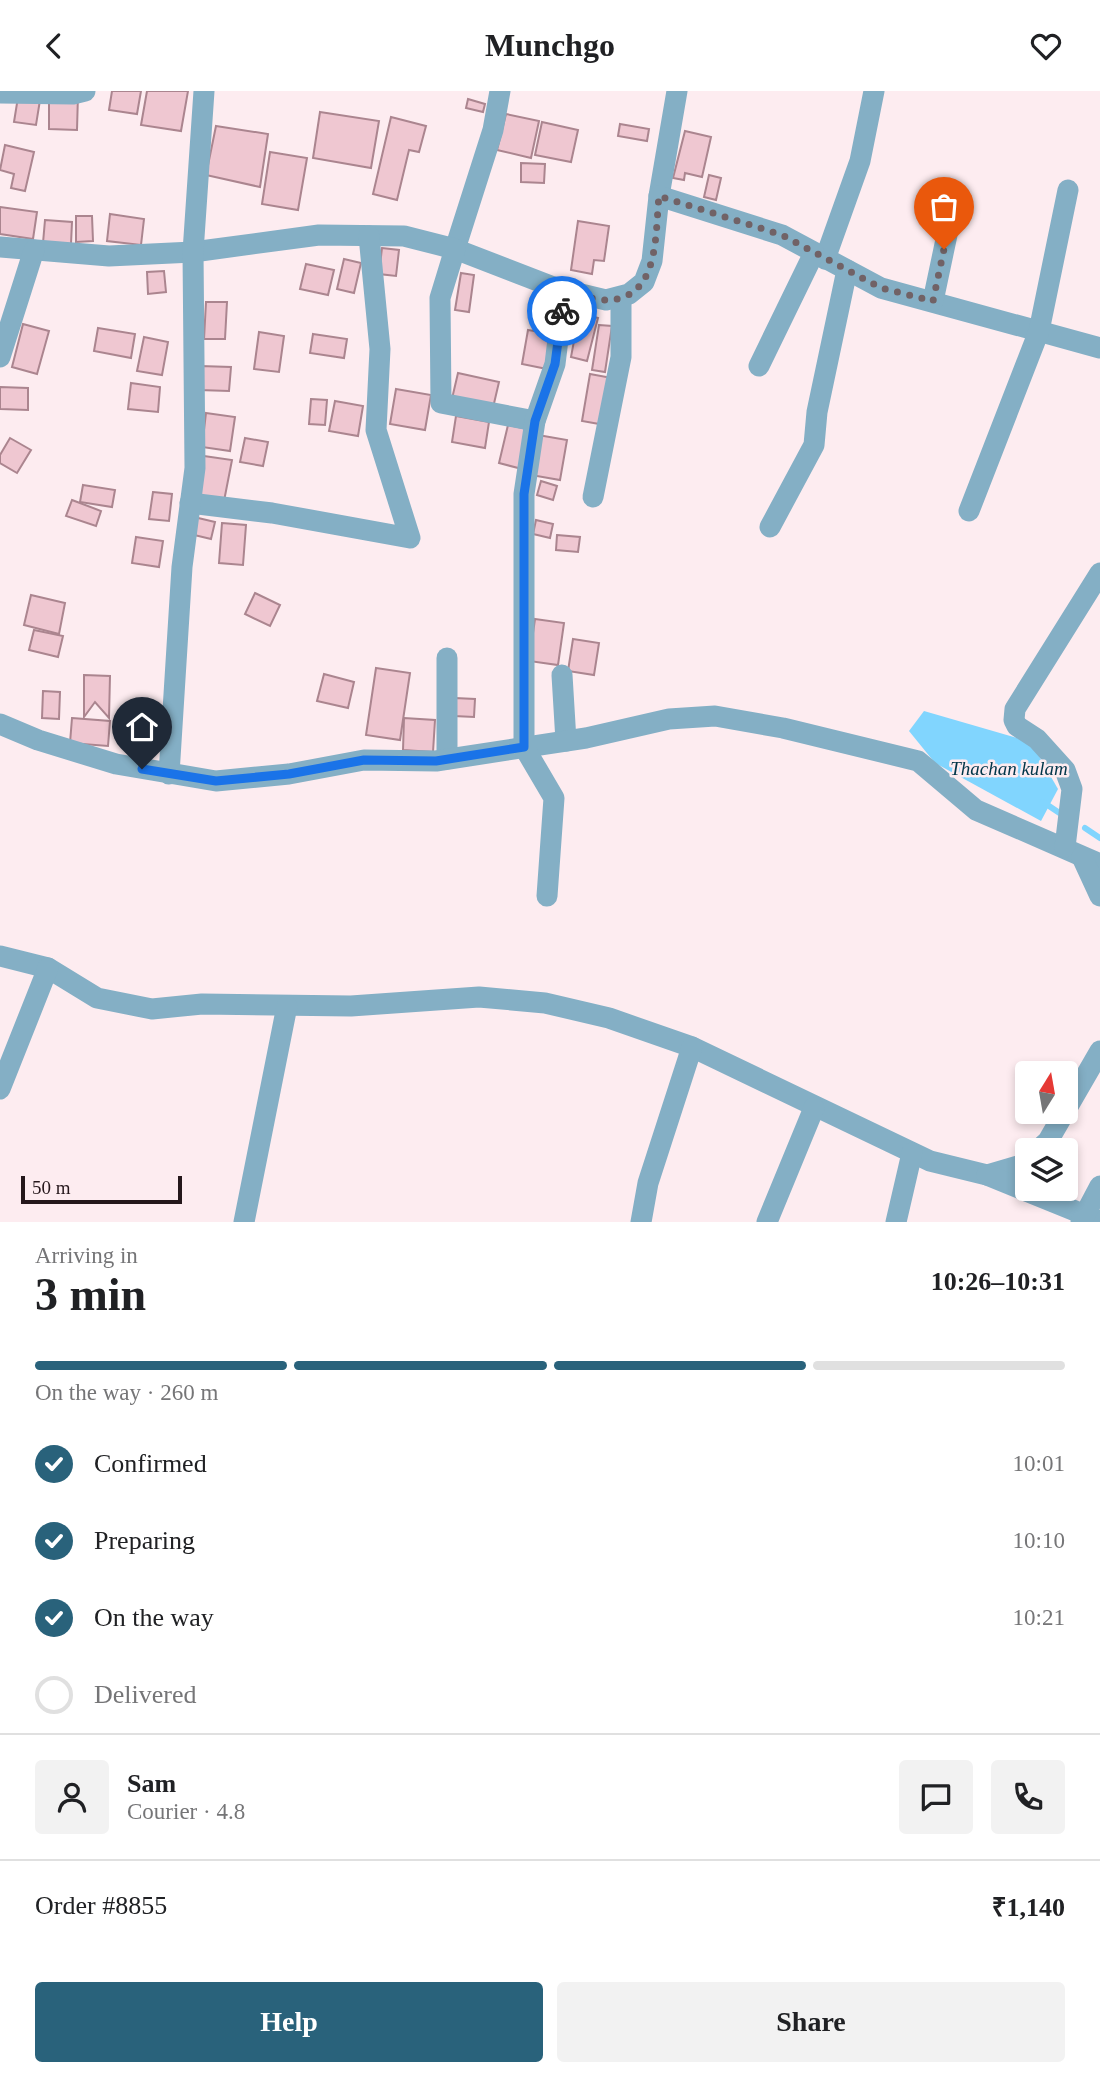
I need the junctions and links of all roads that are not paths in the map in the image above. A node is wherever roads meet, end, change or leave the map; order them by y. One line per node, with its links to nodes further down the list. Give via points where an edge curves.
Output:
1 (85, 91): 6 (street)
2 (204, 91): 14 (street)
3 (500, 91): 12 (street, via 493,130)
4 (677, 91): 8 (street)
5 (874, 91): 15 (street, via 860,161)
6 (0, 93)
7 (1068, 190): 20 (street)
8 (659, 196): 15 (street, via 782,235); 18 (street, via 652,261 644,282)
9 (955, 197): 19 (street)
10 (369, 236): 12 (street, via 404,236); 14 (street, via 319,235); 26 (street, via 380,349 376,430 410,538)
11 (0, 247): 13 (street)
12 (455, 249): 17 (street); 24 (street, via 440,298 441,403)
13 (34, 250): 14 (street, via 109,256); 22 (street)
14 (193, 252): 26 (street, via 195,468)
15 (820, 256): 16 (street); 23 (street)
16 (847, 270): 19 (street, via 881,288); 28 (street, via 814,445)
17 (564, 290): 18 (street, via 606,300); 24 (street, via 555,364)
18 (621, 297): 25 (street, via 621,357)
19 (933, 301): 20 (street)
20 (1039, 331): 21 (street); 27 (street)
21 (1100, 348)
22 (0, 357)
23 (759, 366)
24 (535, 421): 34 (street, via 524,494)
25 (593, 497)
26 (190, 503): 36 (street)
27 (969, 511)
28 (770, 527)
29 (1100, 573): 37 (street, via 1015,709 1014,720 1065,770)
30 (447, 658): 35 (street)
31 (562, 675): 33 (street)
32 (0, 724): 36 (street, via 116,764)
33 (566, 741): 34 (street); 37 (street, via 692,717 715,716 783,728 918,761 975,810)
34 (524, 747): 35 (street); 38 (street, via 554,798)
35 (447, 759): 36 (street, via 364,760 216,781)
36 (169, 774)
37 (1082, 856): 39 (street)
38 (547, 896)
39 (1100, 896)
40 (0, 956): 41 (street)
41 (48, 968): 42 (street, via 97,998 152,1009 202,1004); 45 (street)
42 (287, 1006): 43 (street, via 479,997 545,1003 608,1018); 53 (street)
43 (692, 1047): 46 (street); 54 (street)
44 (1100, 1051): 47 (street)
45 (0, 1089)
46 (814, 1108): 48 (street); 55 (street)
47 (1050, 1138)
48 (912, 1153): 50 (street); 56 (street)
49 (1015, 1167): 50 (street)
50 (987, 1174): 52 (street)
51 (1100, 1186): 52 (street)
52 (1089, 1219)
53 (244, 1222)
54 (641, 1222)
55 (767, 1222)
56 (896, 1222)

